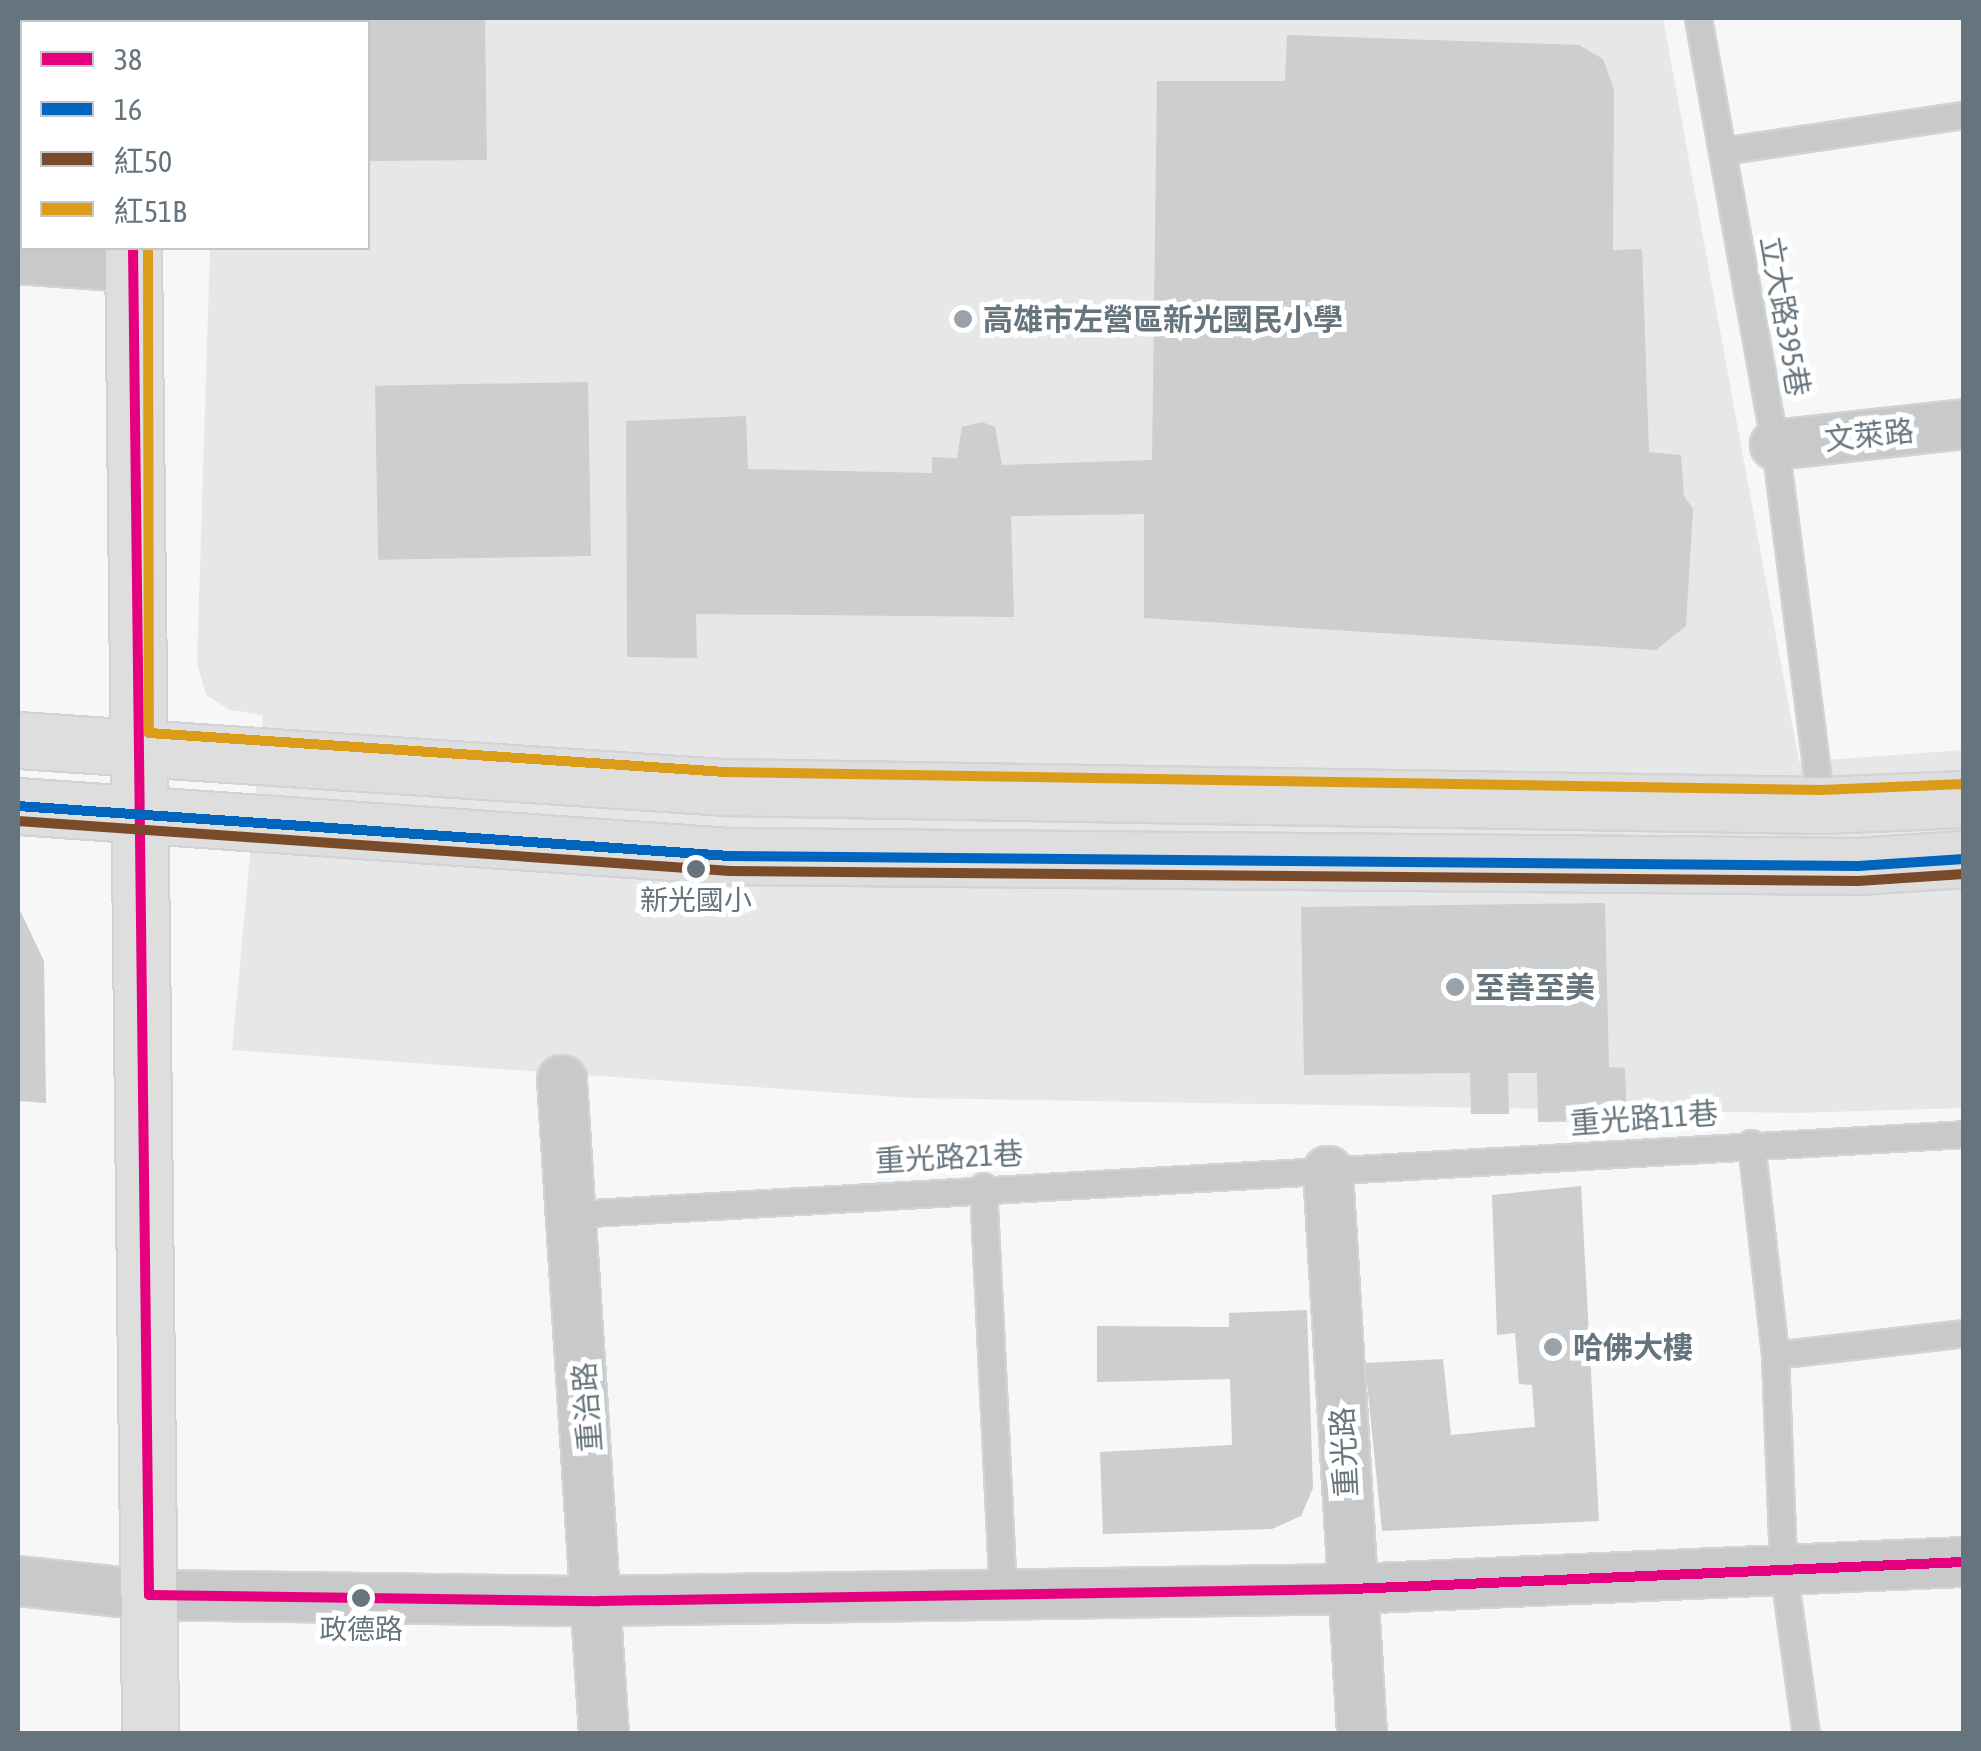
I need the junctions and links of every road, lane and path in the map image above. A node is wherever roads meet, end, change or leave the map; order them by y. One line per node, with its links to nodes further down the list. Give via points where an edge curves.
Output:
1 (1698, 18): 3 (lane, 立大路395巷)
2 (1964, 116): 3 (lane)
3 (1722, 151): 7 (lane, 立大路395巷)
4 (133, 257): 5 (street); 9 (street)
5 (18, 258)
6 (1964, 424): 7 (street, 文萊路)
7 (1775, 445): 12 (lane, 立大路395巷)
8 (18, 740): 9 (street)
9 (134, 748): 10 (street, via 724,787); 14 (street)
10 (1089, 791): 12 (street); 15 (street)
11 (1964, 799): 12 (street)
12 (1821, 805)
13 (18, 806): 14 (street)
14 (135, 814): 15 (street, via 730,856); 29 (street)
15 (1088, 858): 16 (street, via 1858,866)
16 (1964, 859)
17 (562, 1080): 22 (street, 重治路)
18 (1964, 1134): 19 (lane, 重光路11巷)
19 (1751, 1143): 20 (lane, 重光路11巷); 24 (lane)
20 (1328, 1171): 21 (lane, 重光路21巷); 28 (street, 重光路)
21 (983, 1186): 22 (lane, 重光路21巷); 30 (lane)
22 (574, 1214): 31 (street, 重治路)
23 (1964, 1333): 24 (lane)
24 (1774, 1355): 26 (lane)
25 (1964, 1562): 26 (street)
26 (1783, 1568): 28 (street); 35 (lane)
27 (18, 1581): 29 (street)
28 (1352, 1590): 30 (street); 34 (street, 重光路)
29 (149, 1595): 31 (street); 32 (street)
30 (1003, 1596): 31 (street)
31 (599, 1601): 33 (street, 重治路)
32 (150, 1734)
33 (604, 1734)
34 (1362, 1734)
35 (1806, 1734)

